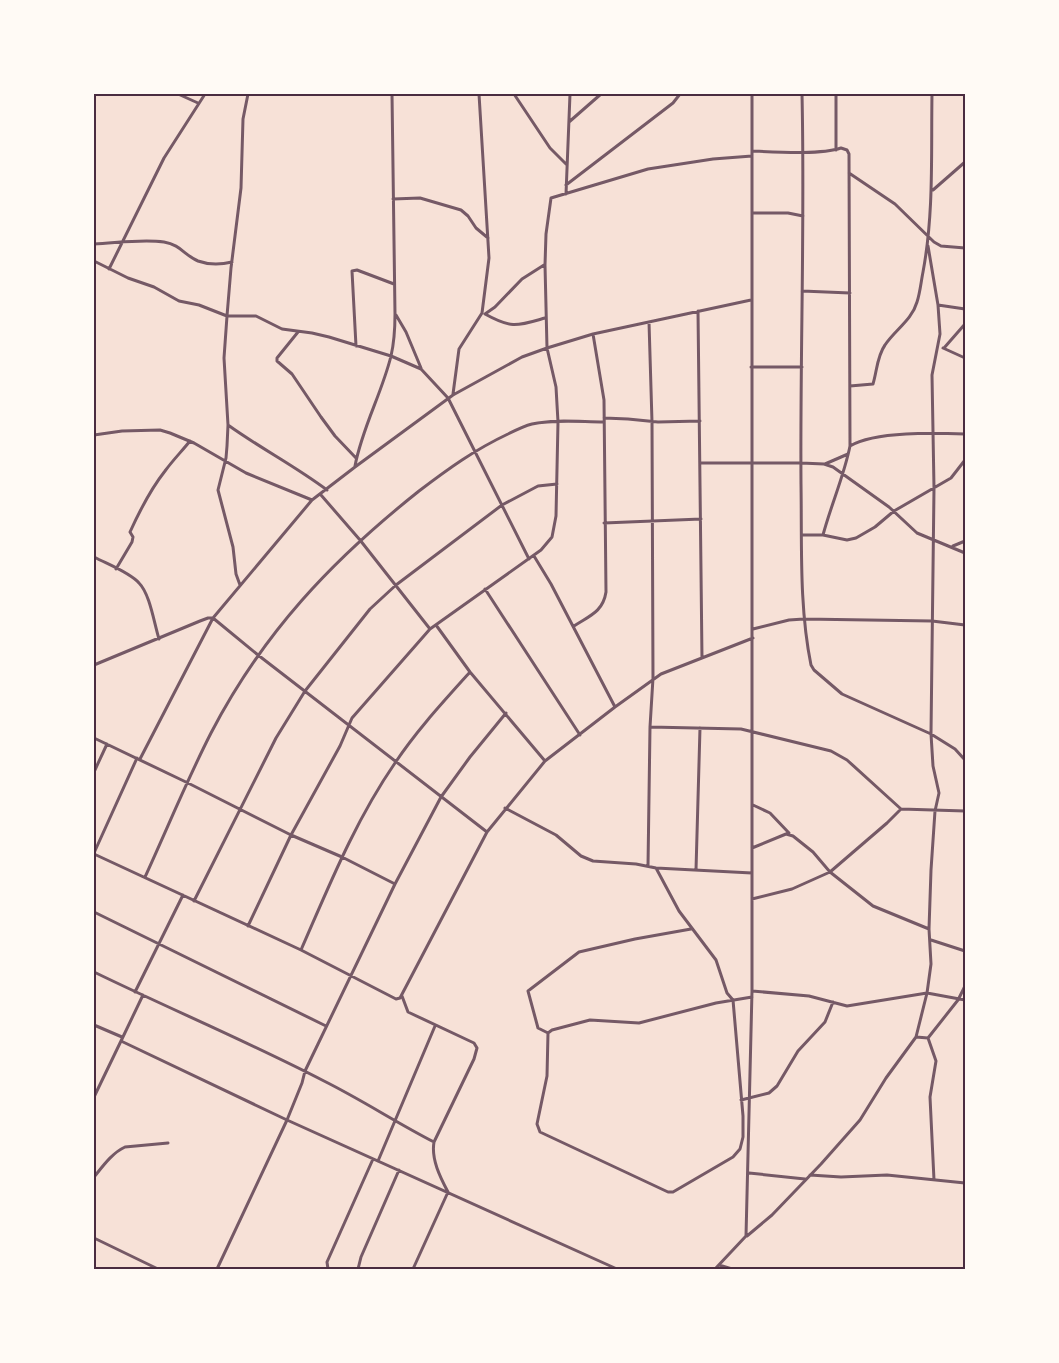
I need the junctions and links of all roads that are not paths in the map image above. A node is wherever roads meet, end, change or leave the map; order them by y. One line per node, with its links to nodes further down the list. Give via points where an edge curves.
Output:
1 (178, 94): 14 (street)
2 (206, 94): 14 (street)
3 (248, 94): 36 (street, via 243,119 241,188)
4 (392, 94): 26 (street)
5 (479, 94): 29 (street)
6 (514, 94): 21 (street, via 550,148)
7 (570, 94): 15 (street)
8 (601, 94): 15 (street)
9 (680, 94): 23 (street)
10 (752, 94): 17 (street)
11 (802, 94): 18 (street)
12 (836, 94): 16 (street)
13 (932, 94): 24 (street)
14 (198, 103): 31 (street, via 164,158)
15 (569, 123): 21 (street)
16 (836, 150): 18 (street); 22 (street, via 847,150)
17 (752, 151): 18 (street); 19 (street)
18 (803, 152): 28 (street)
19 (752, 156): 25 (street, via 648,169); 27 (street)
20 (965, 162): 24 (street)
21 (566, 164): 23 (street)
22 (848, 173): 30 (street, via 895,204); 41 (street)
23 (566, 185): 25 (street)
24 (932, 190): 30 (street)
25 (566, 194): 37 (street, via 552,198)
26 (393, 199): 29 (street, via 420,198 460,210); 39 (street)
27 (752, 212): 28 (street, via 788,212); 42 (street)
28 (802, 216): 40 (street)
29 (488, 238): 46 (street, via 489,271)
30 (928, 238): 33 (street); 34 (street, via 941,246)
31 (120, 243): 32 (street); 36 (street, via 162,242 176,245 197,260 218,265); 38 (street)
32 (94, 244)
33 (928, 246): 43 (street); 63 (street, via 914,311 882,350 873,384)
34 (965, 248)
35 (94, 261): 38 (street)
36 (232, 262): 48 (street)
37 (545, 265): 46 (street, via 522,279 495,307); 49 (street)
38 (109, 269): 48 (street, via 179,301)
39 (394, 284): 47 (street); 55 (street, via 352,270)
40 (802, 291): 41 (street); 61 (street)
41 (850, 293): 63 (street)
42 (751, 300): 45 (street); 60 (street)
43 (938, 305): 44 (street); 54 (street)
44 (965, 309)
45 (698, 311): 50 (street); 69 (street)
46 (484, 313): 49 (street, via 517,326); 64 (street, via 459,349)
47 (395, 314): 58 (street); 62 (street)
48 (226, 316): 52 (street, via 256,316 282,329); 70 (street, via 224,375)
49 (546, 318): 56 (street)
50 (649, 322): 53 (street); 68 (street)
51 (965, 324): 57 (street)
52 (298, 331): 55 (street, via 321,334); 78 (street, via 277,362 292,374 321,418)
53 (593, 334): 56 (street); 66 (street, via 603,390)
54 (939, 344): 57 (street); 71 (street, via 932,375)
55 (356, 346): 58 (street)
56 (547, 348): 64 (street, via 522,357); 67 (street, via 556,387)
57 (944, 348): 59 (street)
58 (391, 356): 62 (street); 78 (street)
59 (965, 358)
60 (751, 367): 61 (street); 83 (street)
61 (802, 367): 82 (street)
62 (421, 369): 65 (street)
63 (850, 386): 75 (street)
64 (454, 395): 65 (street)
65 (448, 398): 76 (street); 85 (street)
66 (604, 420): 67 (street); 68 (street); 96 (street)
67 (558, 422): 76 (street, via 529,424); 87 (street)
68 (652, 422): 69 (street); 95 (street)
69 (700, 422): 81 (street)
70 (228, 425): 80 (street); 89 (street)
71 (933, 433): 72 (street); 75 (street, via 893,435); 88 (street)
72 (965, 434)
73 (94, 436): 74 (street, via 160,430)
74 (190, 441): 80 (street); 107 (street, via 148,495 130,532 132,542)
75 (850, 446): 77 (street)
76 (474, 450): 92 (street); 99 (street)
77 (848, 454): 84 (street); 86 (street)
78 (356, 458): 85 (street)
79 (965, 460): 88 (street, via 951,478)
80 (224, 461): 91 (street); 108 (street, via 218,493)
81 (700, 463): 83 (street); 94 (street)
82 (801, 463): 83 (street); 84 (street); 97 (street)
83 (752, 464): 118 (street)
84 (824, 464): 86 (street)
85 (354, 467): 89 (street)
86 (844, 473): 93 (street); 98 (street)
87 (557, 484): 92 (street, via 538,486); 104 (street, via 555,527 546,544)
88 (934, 488): 93 (street); 100 (street)
89 (326, 490): 90 (street)
90 (321, 495): 91 (street); 99 (street)
91 (312, 500): 108 (street)
92 (502, 505): 106 (street); 109 (street)
93 (894, 511): 98 (street, via 875,527 851,539); 100 (street, via 914,530)
94 (701, 519): 95 (street); 122 (street)
95 (651, 521): 96 (street); 125 (street)
96 (604, 524): 116 (street, via 604,603)
97 (802, 535): 98 (street); 112 (street)
98 (823, 535)
99 (360, 540): 109 (street); 121 (street, via 300,602)
100 (933, 540): 102 (street); 113 (street)
101 (965, 541): 102 (street)
102 (953, 547): 103 (street)
103 (965, 553)
104 (534, 556): 106 (street); 116 (street)
105 (94, 557): 107 (street)
106 (529, 559): 110 (street)
107 (116, 569): 120 (street, via 139,583)
108 (240, 585): 111 (street)
109 (396, 585): 117 (street); 126 (street, via 370,609)
110 (485, 589): 115 (street); 133 (street)
111 (213, 618): 120 (street); 121 (street); 137 (street)
112 (804, 619): 113 (street); 118 (street); 134 (street, via 814,670 842,694)
113 (932, 621): 114 (street); 134 (street)
114 (965, 625)
115 (436, 626): 117 (street); 124 (street)
116 (574, 626): 127 (street)
117 (430, 629): 129 (street)
118 (752, 629): 119 (street)
119 (752, 638): 122 (street); 132 (street)
120 (159, 639): 123 (street)
121 (258, 655): 126 (street); 142 (street, via 211,734)
122 (702, 658): 125 (street)
123 (94, 665)
124 (470, 672): 128 (street); 139 (street)
125 (653, 678): 127 (street); 130 (street)
126 (305, 691): 129 (street); 147 (street, via 276,738)
127 (615, 707): 133 (street)
128 (506, 713): 140 (street); 143 (street)
129 (348, 725): 139 (street); 152 (street, via 340,746)
130 (650, 727): 131 (street); 156 (street)
131 (700, 728): 132 (street); 158 (street)
132 (753, 731): 144 (street); 146 (street, via 837,753)
133 (580, 734): 140 (street)
134 (930, 734): 138 (street, via 955,749); 148 (street, via 939,793)
135 (94, 738): 136 (street)
136 (107, 744): 137 (street); 141 (street)
137 (139, 758): 142 (street); 154 (street)
138 (965, 760)
139 (396, 761): 143 (street); 155 (street, via 361,818)
140 (545, 761): 145 (street)
141 (94, 772)
142 (188, 783): 147 (street); 161 (street)
143 (442, 797): 150 (street); 162 (street)
144 (752, 805): 151 (street, via 770,813); 153 (street)
145 (505, 808): 150 (street); 156 (street, via 556,834 589,860)
146 (901, 808): 148 (street); 159 (street)
147 (240, 809): 152 (street); 165 (street)
148 (935, 810): 149 (street); 169 (street)
149 (965, 811)
150 (487, 832): 181 (street)
151 (790, 834): 153 (street); 159 (street, via 813,852)
152 (291, 835): 155 (street); 167 (street)
153 (752, 848): 160 (street)
154 (94, 853): 161 (street)
155 (342, 857): 162 (street); 172 (street)
156 (648, 866): 157 (street)
157 (656, 868): 158 (street); 168 (street)
158 (696, 870): 160 (street)
159 (830, 872): 164 (street, via 792,890); 169 (street, via 873,906)
160 (752, 873): 164 (street)
161 (145, 878): 163 (street)
162 (395, 884): 175 (street)
163 (183, 896): 165 (street); 171 (street)
164 (752, 899): 177 (street)
165 (194, 901): 167 (street)
166 (94, 912): 171 (street)
167 (248, 926): 172 (street)
168 (692, 929): 183 (street, via 716,960 727,993); 190 (street, via 579,952 528,991 538,1028)
169 (929, 929): 170 (street)
170 (931, 940): 173 (street); 179 (street)
171 (159, 943): 178 (street); 188 (street)
172 (301, 950): 175 (street)
173 (965, 951)
174 (94, 972): 178 (street)
175 (350, 975): 181 (street, via 396,999); 188 (street)
176 (965, 986): 184 (street)
177 (752, 991): 182 (street); 186 (street, via 810,996)
178 (136, 992): 180 (street)
179 (927, 993): 184 (street); 186 (street, via 847,1006); 191 (street)
180 (143, 995): 193 (street); 194 (street)
181 (402, 996): 189 (street, via 408,1012)
182 (752, 997): 183 (street); 196 (street)
183 (733, 1000): 190 (street, via 639,1022 590,1020); 197 (street)
184 (958, 1000): 185 (street); 192 (street)
185 (965, 1000)
186 (833, 1002): 196 (street, via 825,1022 798,1051 777,1086 769,1093)
187 (94, 1025): 193 (street)
188 (326, 1026): 194 (street)
189 (435, 1026): 199 (street); 200 (street, via 474,1042 477,1051)
190 (548, 1033): 197 (street, via 547,1076 537,1124 540,1132 668,1192 683,1188 733,1157 740,1149)
191 (916, 1037): 192 (street); 206 (street, via 860,1120)
192 (928, 1038): 209 (street, via 936,1061 930,1097)
193 (121, 1039): 195 (street); 198 (street)
194 (305, 1071): 198 (street); 199 (street)
195 (94, 1097)
196 (750, 1099): 197 (street); 205 (street)
197 (742, 1100)
198 (287, 1120): 202 (street); 216 (street)
199 (396, 1122): 200 (street); 203 (street)
200 (434, 1142): 211 (street, via 438,1175)
201 (168, 1143): 207 (street, via 118,1150)
202 (373, 1159): 203 (street); 217 (street, via 327,1262)
203 (378, 1161): 204 (street)
204 (399, 1170): 211 (street); 218 (street)
205 (749, 1173): 208 (street); 212 (street)
206 (810, 1176): 208 (street); 209 (street, via 887,1175)
207 (94, 1177)
208 (806, 1179): 212 (street, via 772,1215)
209 (934, 1180): 210 (street)
210 (965, 1183)
211 (448, 1192): 219 (street); 220 (street)
212 (746, 1236): 214 (street)
213 (94, 1238): 215 (street)
214 (719, 1265): 221 (street); 222 (street)
215 (158, 1269)
216 (217, 1269)
217 (328, 1269)
218 (358, 1269)
219 (413, 1269)
220 (618, 1269)
221 (715, 1269)
222 (732, 1269)

